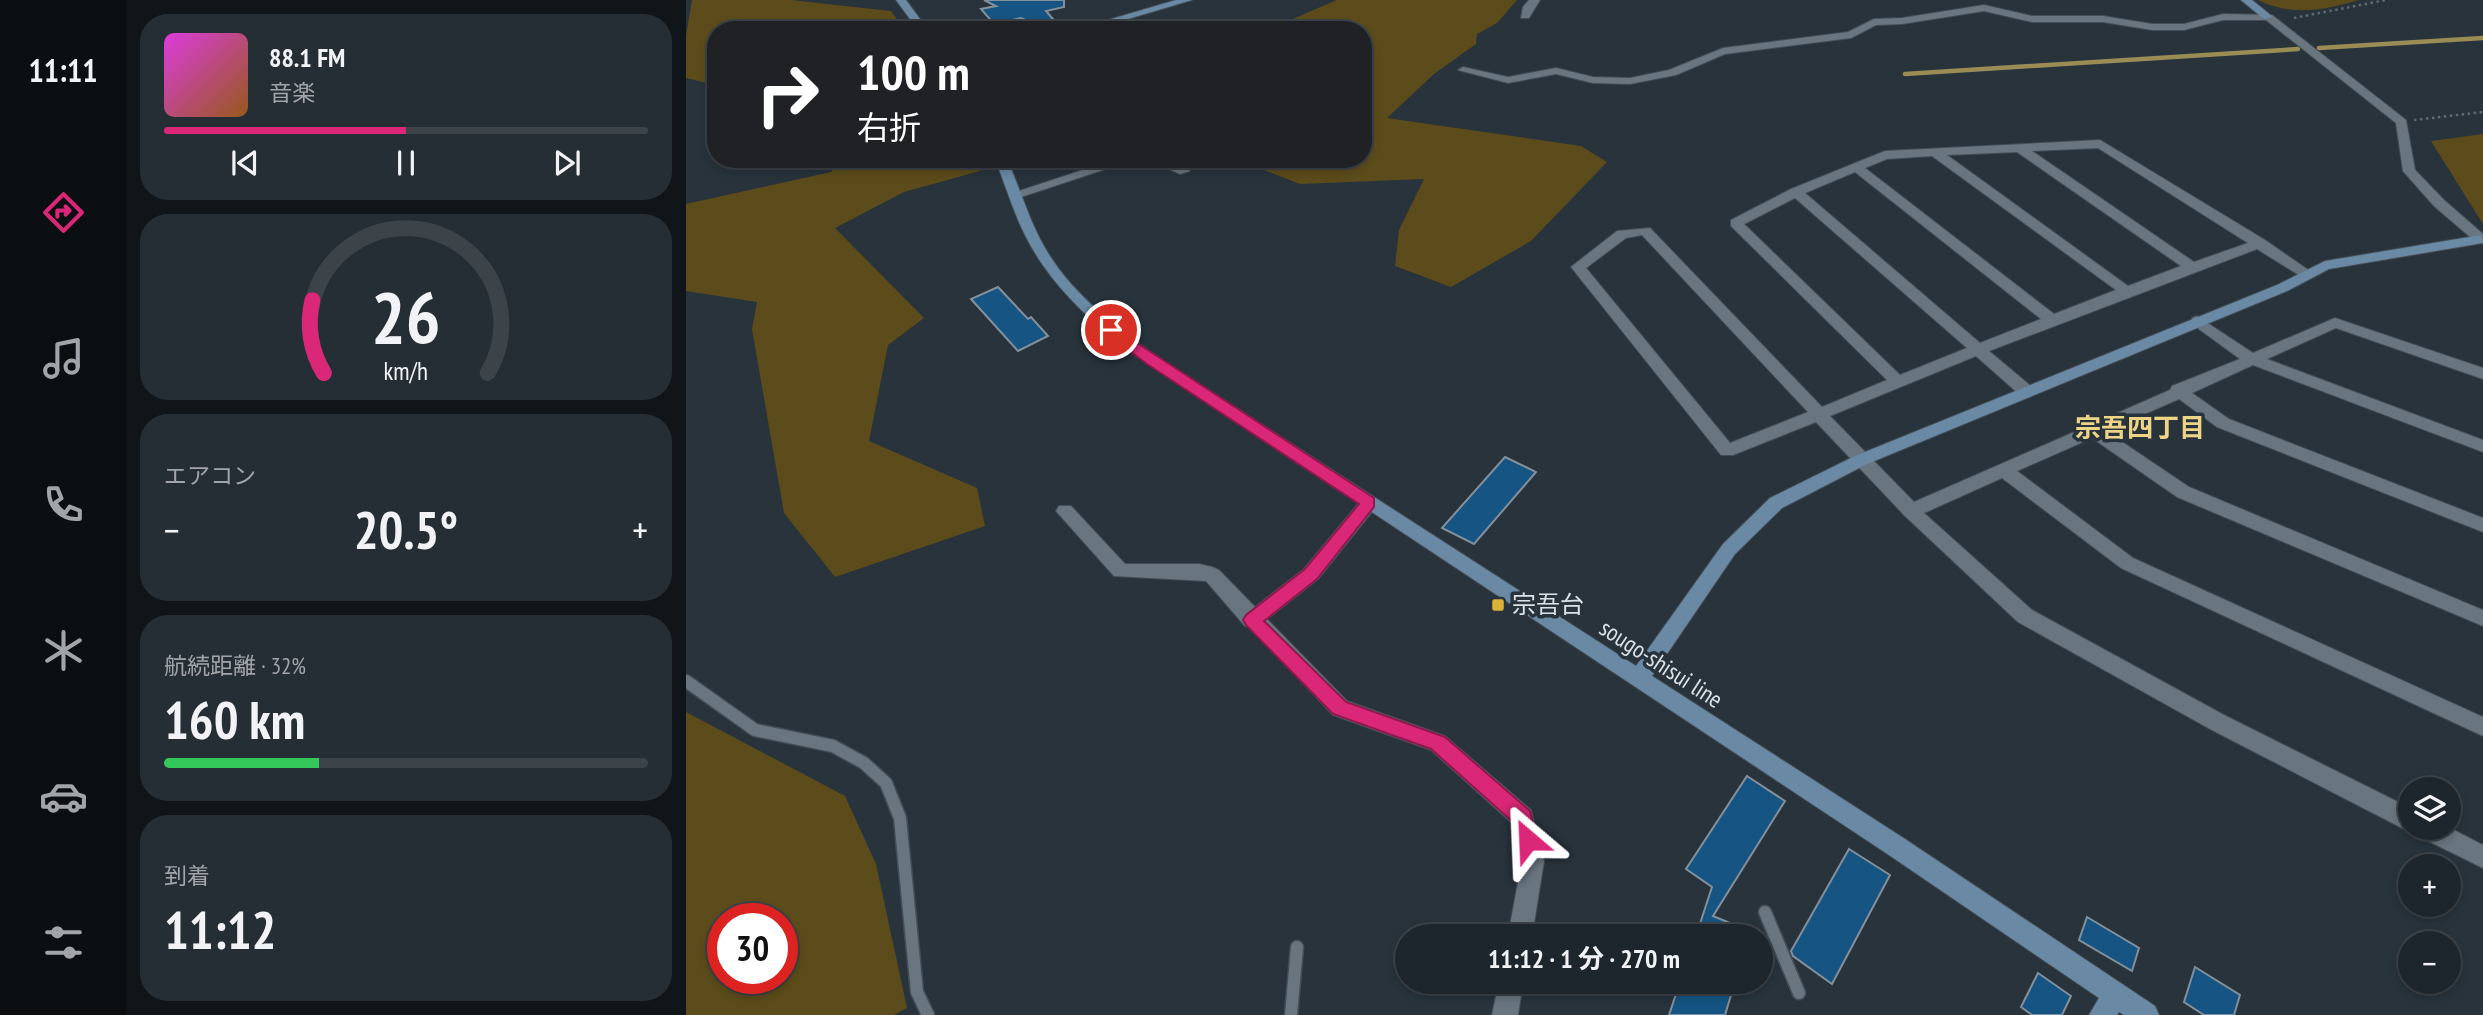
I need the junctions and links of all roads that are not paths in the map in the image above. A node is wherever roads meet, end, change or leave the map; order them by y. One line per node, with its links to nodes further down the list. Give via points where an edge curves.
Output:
1 (901, 0): 7 (main road)
2 (1187, 0): 8 (main road)
3 (1535, 0): 5 (street)
4 (2246, 0): 6 (main road)
5 (1525, 16)
6 (2269, 17): 9 (street, via 2223,17 2184,27 2152,27 2103,19 2032,19 1984,8 1874,22 1851,35 1723,51 1672,73 1630,80 1593,80 1556,71 1508,80); 19 (street, via 2402,122 2409,171)
7 (916, 21)
8 (1111, 21)
9 (1463, 70)
10 (2018, 147): 11 (street); 20 (street, via 2100,144); 21 (street)
11 (1933, 151): 12 (street, via 1885,155); 23 (street)
12 (1856, 167): 17 (street); 24 (street)
13 (1005, 168): 18 (main road, sougo-shisui line)
14 (1101, 168): 18 (street)
15 (1176, 168): 16 (street)
16 (1184, 171)
17 (1796, 192): 26 (street); 29 (street, via 1735,223)
18 (1016, 194): 37 (main road, sougo-shisui line, via 1049,267 1111,330)
19 (2481, 239): 22 (main road, via 2325,265)
20 (2260, 243): 21 (street); 22 (street)
21 (2192, 267): 23 (street)
22 (2307, 274): 25 (main road)
23 (2125, 290): 24 (street)
24 (2052, 320): 26 (street)
25 (2197, 321): 27 (street); 31 (main road)
26 (1978, 350): 29 (street); 31 (street)
27 (2249, 358): 28 (street, via 2335,323); 30 (street); 34 (street)
28 (2483, 374)
29 (1898, 382): 32 (street)
30 (2178, 390): 33 (street); 40 (street, via 2223,423)
31 (2026, 391): 35 (main road)
32 (1819, 415): 32 (street, via 1727,452 1578,267 1622,234 1645,231); 35 (street)
33 (2091, 429): 36 (street); 41 (street, via 2183,492)
34 (2483, 446)
35 (1861, 460): 39 (street); 43 (main road, via 1776,503 1729,549)
36 (2003, 470): 39 (street); 45 (street, via 2127,563)
37 (1369, 503): 42 (street, via 1311,574); 43 (main road, sougo-shisui line)
38 (1065, 511): 42 (street, via 1121,571 1212,575)
39 (1911, 511): 46 (street, via 2025,616 2217,722)
40 (2483, 525)
41 (2483, 618)
42 (1252, 620): 50 (street, via 1340,708 1438,743 1523,818 1533,861)
43 (1638, 679): 54 (main road, sougo-shisui line)
44 (686, 681): 55 (lane, via 755,730 833,746 864,763 886,783 900,818 917,992)
45 (2483, 727)
46 (2398, 814)
47 (2450, 840): 48 (street)
48 (2483, 857)
49 (1765, 912): 52 (lane)
50 (1522, 924)
51 (1297, 947): 56 (lane)
52 (1799, 993)
53 (1509, 994): 57 (street)
54 (2109, 1005): 58 (main road, sougo-shisui line)
55 (928, 1015)
56 (1291, 1015)
57 (1505, 1015)
58 (2146, 1015)

